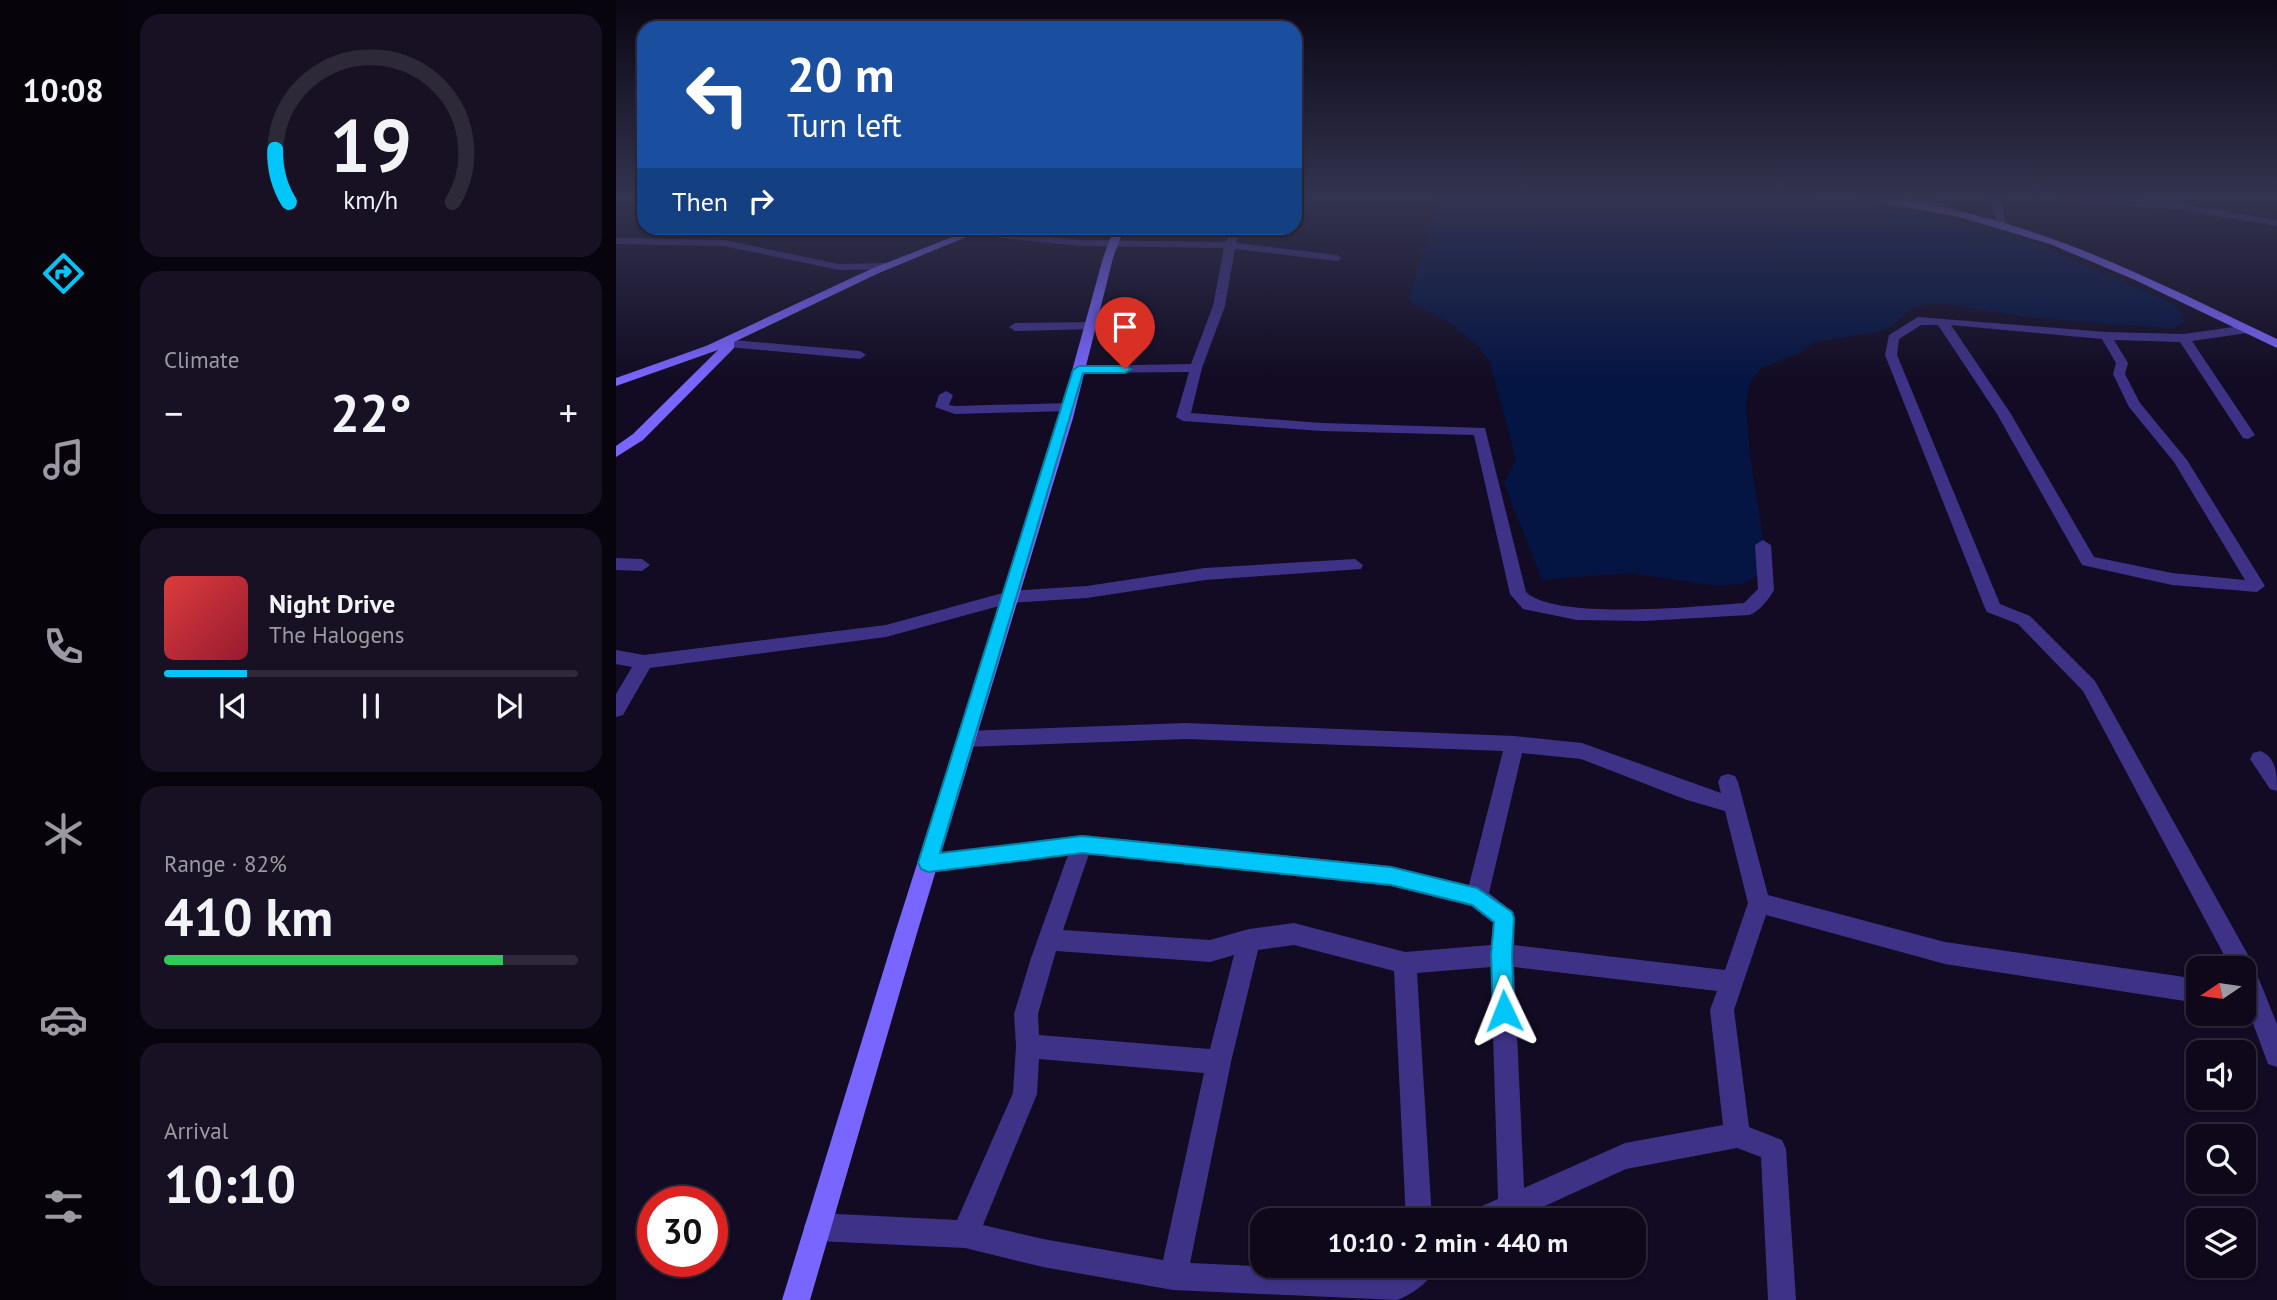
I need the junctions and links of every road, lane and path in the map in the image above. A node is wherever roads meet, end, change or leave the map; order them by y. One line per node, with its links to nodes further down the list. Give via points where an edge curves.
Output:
1 (793, 259): 6 (street, via 839,267)
2 (908, 259): 6 (street)
3 (1109, 259): 8 (street)
4 (1228, 259): 16 (street, via 1219,306)
5 (2097, 259): 10 (street)
6 (890, 266): 13 (street)
7 (1942, 321): 11 (street); 11 (street, via 2004,414 2088,561 2114,569 2257,586 2180,460 2134,404 2119,374 2122,363); 44 (street, via 1918,321 1893,338 1891,355 1993,608 2024,620 2089,686)
8 (1090, 326): 9 (street); 17 (street)
9 (1016, 327)
10 (2247, 330): 12 (street); 14 (street)
11 (2106, 336): 12 (street)
12 (2183, 338): 21 (street)
13 (736, 340): 15 (street); 18 (street); 22 (street)
14 (2277, 344)
15 (860, 355)
16 (1196, 368): 17 (street); 23 (street, via 1184,416 1480,431 1518,594 1529,605 1577,614 1749,609 1766,590)
17 (1079, 370): 20 (street)
18 (616, 382)
19 (946, 396): 20 (street, via 942,407 954,410)
20 (1069, 407): 27 (street)
21 (2248, 435)
22 (616, 453)
23 (1763, 545)
24 (616, 564): 25 (street)
25 (642, 565)
26 (1355, 565): 27 (street, via 1205,574 1087,592)
27 (1010, 597): 29 (street, via 887,631); 31 (street)
28 (616, 657): 29 (street)
29 (644, 662): 30 (street)
30 (616, 710)
31 (966, 738): 32 (street, via 1186,731); 38 (street)
32 (1514, 744): 36 (street, via 1582,751); 39 (street)
33 (2260, 759): 35 (street)
34 (1728, 782): 36 (street)
35 (2277, 783)
36 (1734, 805): 40 (street)
37 (1082, 844): 38 (street); 39 (street, via 1391,876); 41 (street)
38 (928, 863): 56 (street)
39 (1477, 897): 43 (street, via 1504,918)
40 (1759, 903): 46 (street); 47 (street, via 1945,953)
41 (1048, 940): 42 (street, via 1210,951); 49 (street, via 1026,1014)
42 (1249, 940): 45 (street, via 1294,934); 51 (street)
43 (1502, 955): 45 (street); 46 (street); 53 (street)
44 (2236, 956)
45 (1405, 963): 54 (street)
46 (1732, 982): 52 (street, via 1721,1010)
47 (2186, 989)
48 (2256, 1012): 50 (street)
49 (1028, 1046): 51 (street); 57 (street, via 1025,1094)
50 (2277, 1055)
51 (1219, 1062): 58 (street)
52 (1737, 1135): 53 (street, via 1625,1156); 62 (street, via 1773,1149)
53 (1511, 1206): 55 (street)
54 (1418, 1208)
55 (1507, 1208)
56 (818, 1227): 57 (street); 61 (street)
57 (965, 1234): 58 (street)
58 (1173, 1276): 60 (street)
59 (1411, 1278): 60 (street)
60 (1397, 1293)
61 (796, 1300)
62 (1782, 1300)

